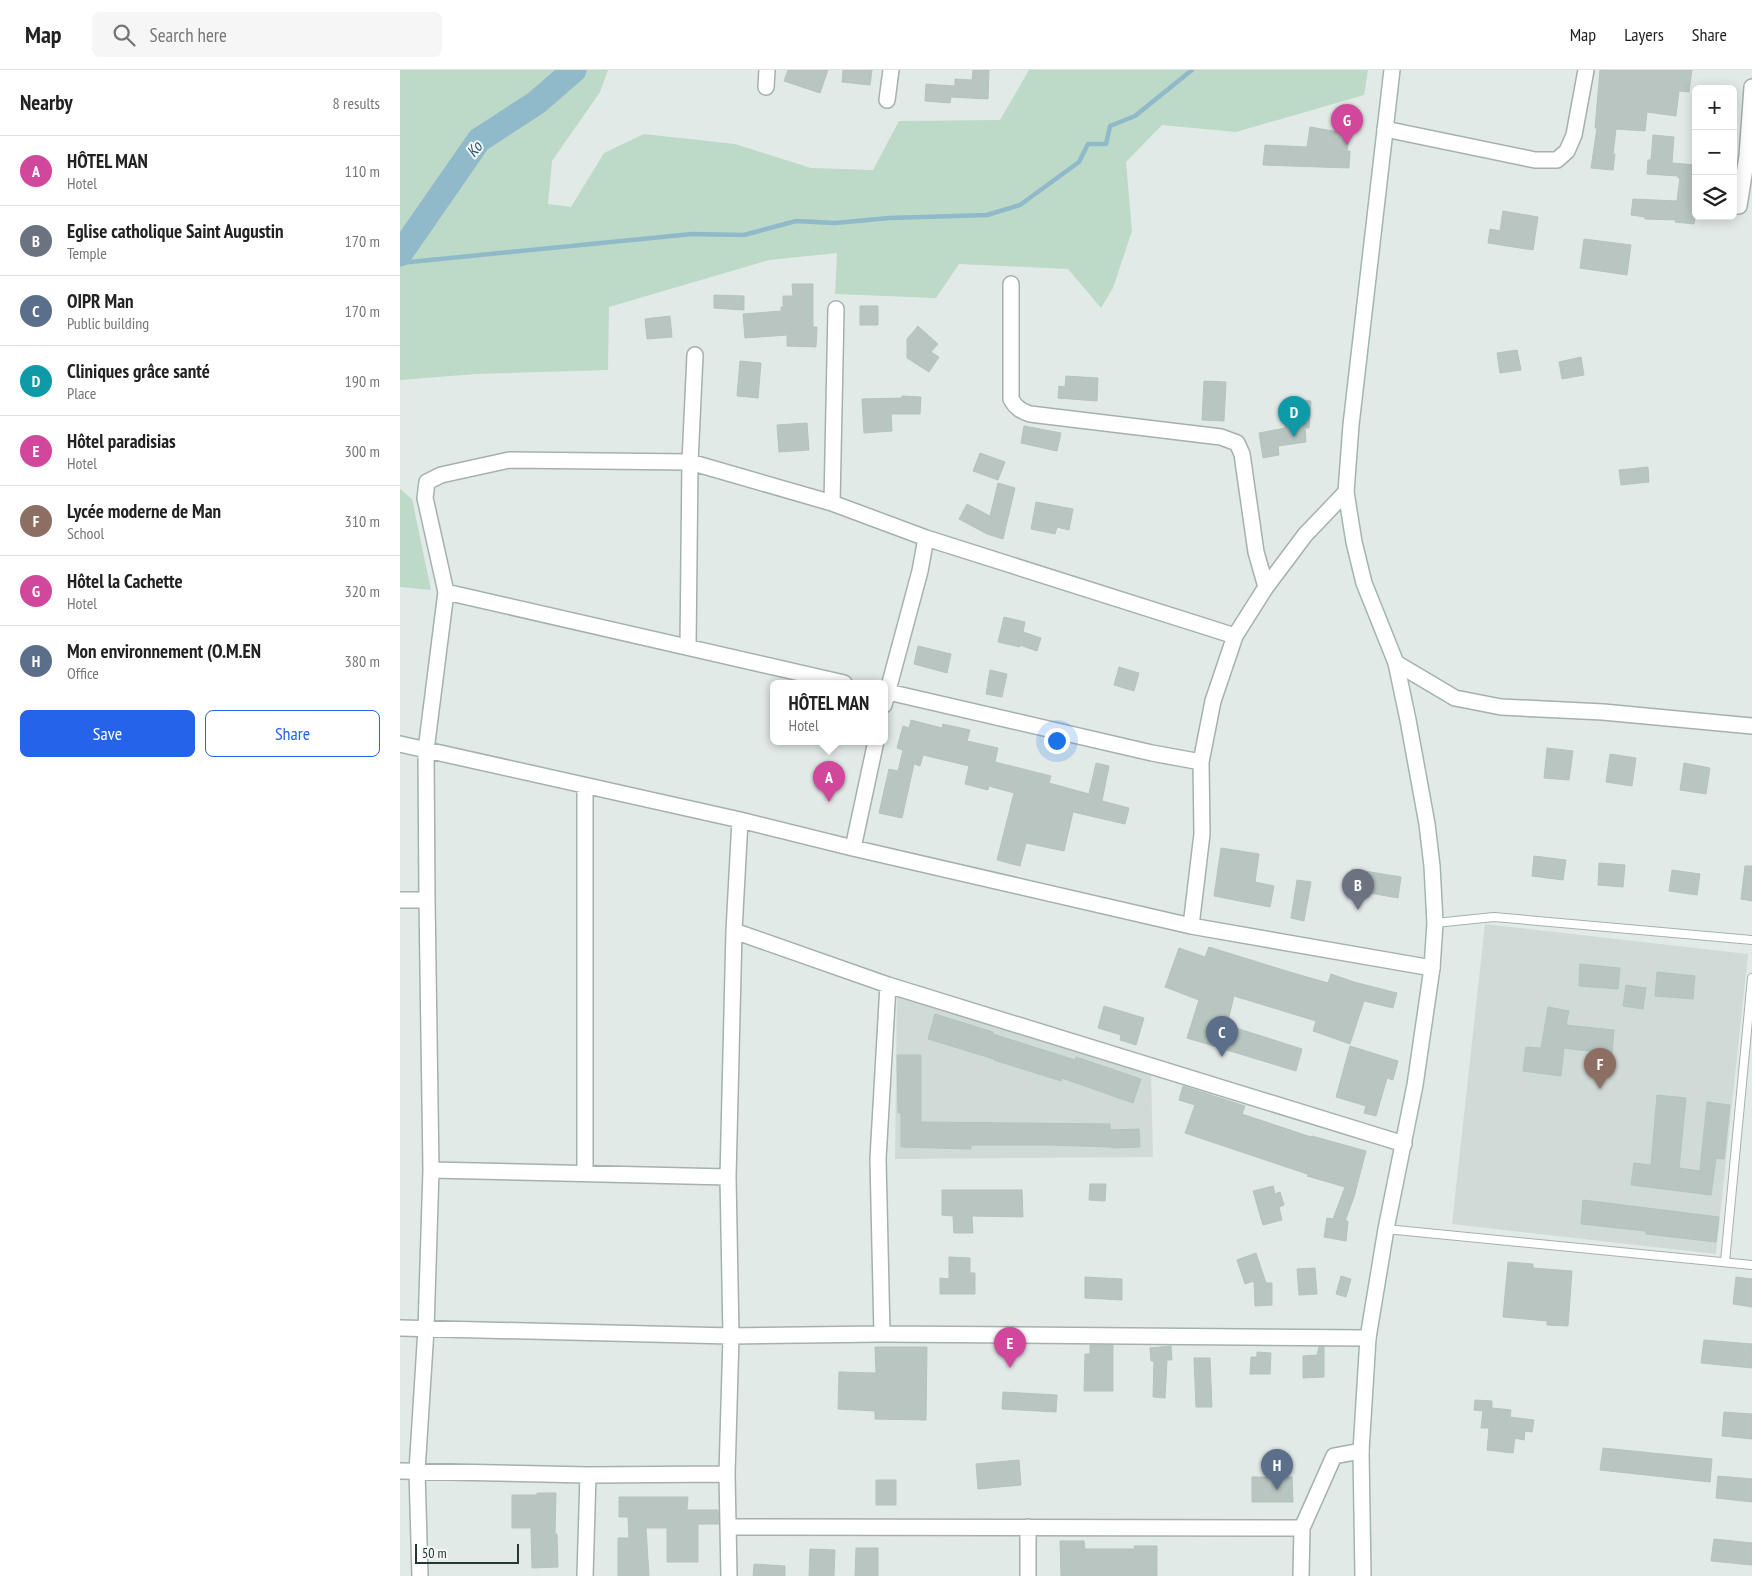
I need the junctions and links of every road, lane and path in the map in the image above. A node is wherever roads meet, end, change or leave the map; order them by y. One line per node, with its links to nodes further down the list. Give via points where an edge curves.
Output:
1 (767, 70): 5 (street)
2 (890, 70): 7 (street)
3 (1392, 70): 8 (street)
4 (1586, 70): 8 (street, via 1574,135 1567,151 1558,160 1535,160)
5 (766, 87)
6 (1752, 87): 9 (street)
7 (887, 100)
8 (1384, 129): 14 (street)
9 (1740, 206)
10 (1011, 284): 17 (street, via 1011,399 1014,404 1030,414 1222,437 1237,443 1242,454 1256,552)
11 (836, 309): 15 (street)
12 (695, 355): 13 (street)
13 (690, 462): 15 (street); 18 (street, via 509,460 441,475 427,482 425,498); 20 (street)
14 (1346, 492): 17 (street, via 1305,535); 21 (street, via 1364,583)
15 (832, 503): 16 (street)
16 (926, 538): 19 (street); 23 (street)
17 (1266, 587): 19 (street)
18 (446, 592): 20 (street); 28 (street)
19 (1235, 636): 29 (street, via 1213,701)
20 (688, 647): 22 (street)
21 (1396, 663): 25 (street, via 1455,698 1501,708 1603,712); 35 (street, via 1427,824)
22 (831, 680)
23 (888, 685)
24 (888, 697): 29 (street)
25 (1752, 726)
26 (400, 744): 28 (street)
27 (875, 745): 32 (street)
28 (426, 750): 30 (street); 34 (street)
29 (1201, 762): 36 (street, via 1202,834)
30 (586, 786): 31 (street); 45 (street)
31 (740, 820): 32 (street); 37 (street)
32 (853, 848): 36 (street)
33 (400, 900): 34 (street)
34 (427, 900): 44 (street)
35 (1435, 923): 38 (lane, via 1494,917); 39 (street)
36 (1191, 926): 39 (street)
37 (734, 931): 41 (street); 46 (street)
38 (1752, 940)
39 (1432, 968): 43 (street)
40 (1752, 978): 42 (lane)
41 (888, 985): 43 (street); 52 (street, via 878,1159)
42 (1749, 1044): 48 (lane)
43 (1404, 1144): 47 (street)
44 (431, 1170): 45 (street); 51 (street)
45 (585, 1173): 46 (street)
46 (728, 1177): 53 (street)
47 (1386, 1229): 48 (lane); 54 (street)
48 (1725, 1262): 49 (lane)
49 (1752, 1265)
50 (400, 1328): 51 (street)
51 (426, 1329): 53 (street); 57 (street)
52 (882, 1334): 53 (street); 54 (street)
53 (731, 1336): 58 (street)
54 (1368, 1338): 55 (street)
55 (1361, 1451): 62 (street, via 1334,1456); 68 (street)
56 (400, 1471): 57 (street)
57 (417, 1471): 59 (street); 63 (street)
58 (727, 1474): 59 (street); 60 (street)
59 (588, 1475): 64 (street)
60 (728, 1527): 61 (street); 65 (street)
61 (1028, 1528): 62 (street); 66 (street)
62 (1302, 1528): 67 (street)
63 (420, 1576)
64 (585, 1576)
65 (729, 1576)
66 (1028, 1576)
67 (1301, 1576)
68 (1362, 1576)

